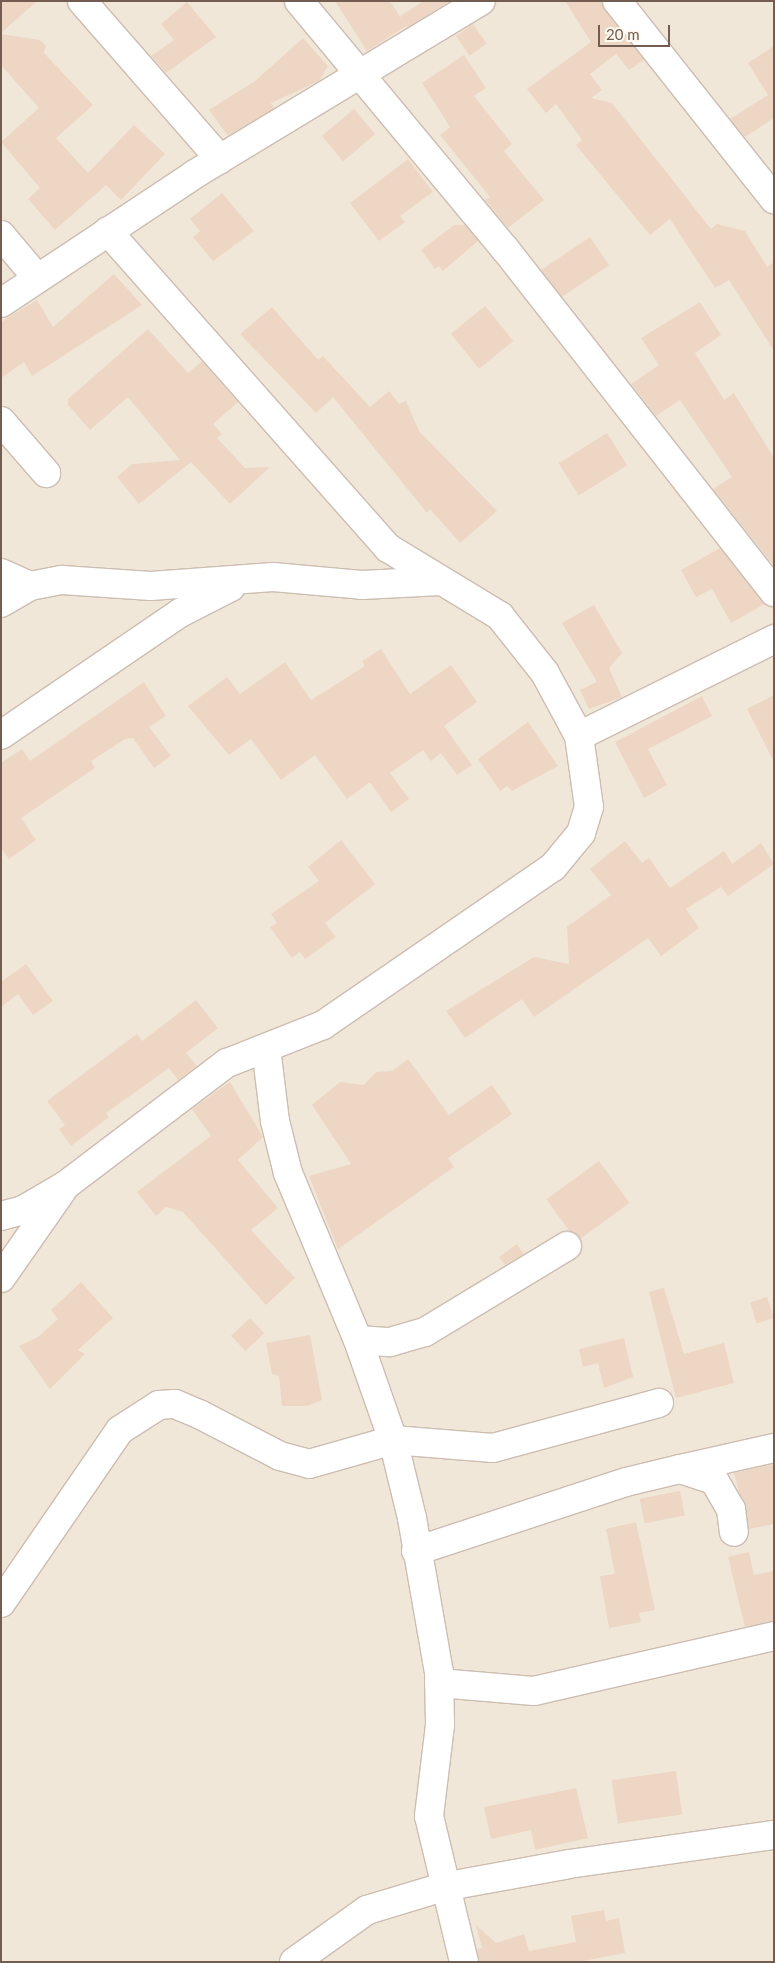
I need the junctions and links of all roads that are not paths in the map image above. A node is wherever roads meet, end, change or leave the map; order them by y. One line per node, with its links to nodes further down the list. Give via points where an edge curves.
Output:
1 (82, 1): 6 (street)
2 (299, 1): 5 (street)
3 (482, 1): 5 (street)
4 (617, 1): 7 (street)
5 (359, 76): 6 (street); 18 (street, via 505,249)
6 (220, 160): 8 (street)
7 (774, 198)
8 (108, 231): 10 (street); 15 (street, via 388,548)
9 (1, 235): 10 (street)
10 (38, 279): 11 (street)
11 (1, 302)
12 (1, 421): 13 (street)
13 (46, 472)
14 (1, 573): 17 (street)
15 (441, 581): 16 (street, via 362,585 273,577); 22 (street, via 470,594 500,616 545,673)
16 (243, 582): 17 (street, via 151,586 62,580); 21 (street, via 180,613)
17 (30, 586): 19 (street)
18 (774, 592)
19 (1, 603)
20 (774, 639): 22 (street)
21 (1, 735)
22 (579, 736): 23 (street, via 589,807 581,833 553,868 323,1025)
23 (266, 1048): 24 (street, via 227,1063); 28 (street, via 275,1121 288,1173)
24 (66, 1184): 25 (street, via 23,1210); 27 (street)
25 (1, 1216)
26 (567, 1246): 28 (street, via 425,1332 390,1342)
27 (1, 1278)
28 (358, 1340): 30 (street)
29 (659, 1404): 30 (street, via 493,1448)
30 (393, 1440): 34 (street); 35 (street, via 309,1464 280,1456 175,1404 159,1405 120,1430)
31 (774, 1448): 32 (street)
32 (680, 1469): 33 (street, via 714,1480 731,1509); 34 (street, via 626,1482)
33 (734, 1532)
34 (416, 1551): 37 (street)
35 (1, 1603)
36 (774, 1636): 37 (street, via 534,1691)
37 (440, 1684): 39 (street, via 440,1725 429,1816)
38 (774, 1835): 39 (street, via 569,1864)
39 (443, 1887): 40 (street, via 367,1910); 41 (street)
40 (294, 1962)
41 (464, 1962)

